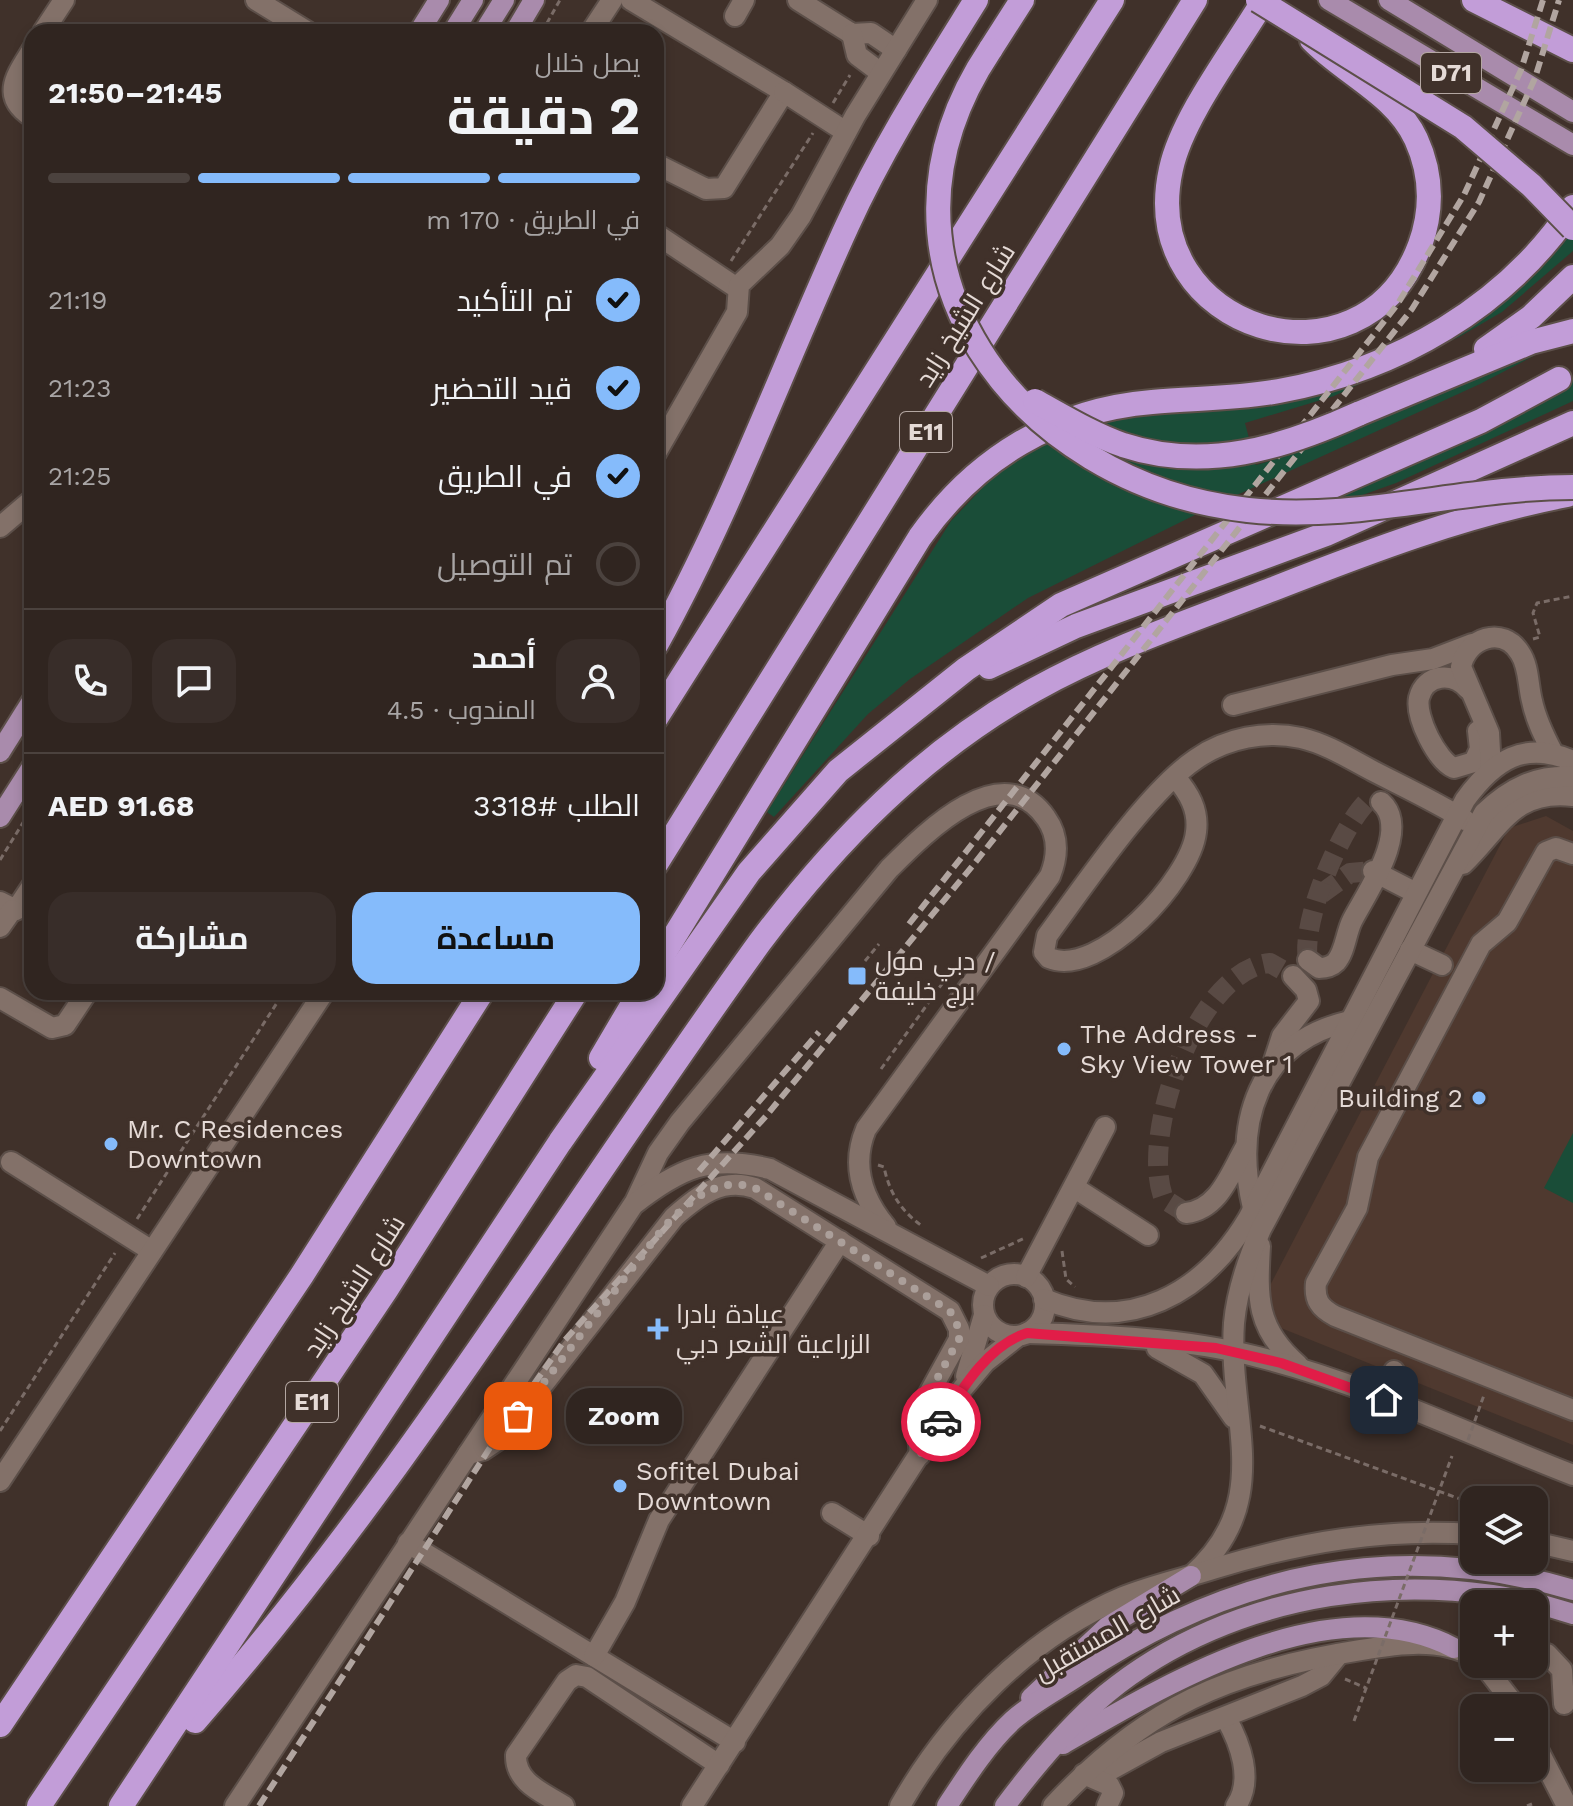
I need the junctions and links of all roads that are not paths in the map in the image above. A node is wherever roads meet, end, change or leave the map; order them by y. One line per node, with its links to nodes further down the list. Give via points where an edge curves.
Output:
1 (64, 0): 20 (street)
2 (256, 0): 21 (street)
3 (473, 0): 23 (main road)
4 (504, 0): 24 (main road)
5 (534, 0): 25 (main road)
6 (612, 0): 26 (street)
7 (631, 0): 33 (street)
8 (798, 0): 28 (street)
9 (927, 0): 29 (street)
10 (956, 0): 34 (highway, via 927,55)
11 (976, 0): 34 (highway)
12 (1022, 0): 48 (highway, bridge, via 960,101 946,138 938,185 938,234 950,291 966,327)
13 (1112, 0): 58 (highway, شارع الشيخ زايد)
14 (1195, 0): 74 (highway, شارع الشيخ زايد / E11)
15 (1261, 0): 27 (highway, bridge); 27 (highway, bridge, via 1177,149 1168,189 1175,250 1198,288 1231,315 1291,332 1327,330 1360,318 1388,297 1409,268 1430,205 1428,176 1414,136 1389,103 1332,60)
16 (1329, 0): 38 (main road, D71)
17 (1389, 0): 36 (main road, D71)
18 (1474, 0): 30 (highway)
19 (434, 4): 22 (main road)
20 (48, 24)
21 (295, 24)
22 (423, 24)
23 (458, 24)
24 (489, 24)
25 (520, 24)
26 (596, 24)
27 (1301, 25): 41 (highway, bridge, via 1463,127)
28 (852, 34): 29 (street, via 871,33); 32 (street, via 854,50)
29 (896, 50): 32 (street)
30 (1573, 50)
31 (24, 64): 35 (street, via 13,94)
32 (881, 73): 37 (street)
33 (784, 92): 37 (street); 39 (street, via 724,188 706,189)
34 (910, 107): 55 (highway, via 854,213 732,495)
35 (24, 112)
36 (1573, 112)
37 (846, 132): 44 (street, via 780,246)
38 (1573, 145)
39 (664, 168)
40 (1573, 207): 82 (highway, via 1540,251 1501,289 1432,336 1383,360 1277,392 1097,410 1034,433 979,471 920,537)
41 (1573, 228)
42 (664, 239): 44 (street)
43 (1573, 277): 47 (highway, via 1511,333)
44 (729, 283): 50 (street, via 737,312)
45 (1573, 331): 47 (highway)
46 (1559, 379): 57 (highway, via 1481,421 1061,605)
47 (1421, 385): 48 (highway, bridge, via 1261,451 1192,457 1114,441)
48 (1012, 390): 51 (highway, bridge, via 1050,427 1099,462 1145,485 1219,506 1330,513)
49 (1573, 423): 57 (highway, via 1326,534 1065,631)
50 (664, 439)
51 (1573, 487)
52 (1573, 493): 153 (highway, via 1412,535 1163,632 1035,690 956,740 883,799 819,866 731,982 421,1431 272,1629)
53 (24, 507): 54 (street)
54 (0, 527)
55 (664, 629)
56 (1472, 644): 59 (street, via 1433,659); 62 (street, via 1494,637 1514,645 1522,655 1536,715); 64 (street, via 1461,667 1489,733)
57 (937, 693): 88 (highway, via 838,771 777,836)
58 (664, 705)
59 (1233, 705)
60 (24, 714): 61 (main road)
61 (0, 751)
62 (1553, 753): 63 (street); 64 (street, via 1527,752)
63 (1573, 761)
64 (1491, 770): 71 (street)
65 (1175, 777): 65 (street, via 1047,936 1044,952 1049,958 1065,961 1110,942 1149,913 1179,875 1196,833 1196,812); 71 (street, via 1220,745 1274,735 1302,738)
66 (1573, 777): 73 (street, via 1543,778 1510,791)
67 (24, 780): 72 (main road)
68 (1565, 796): 70 (street); 77 (street, via 1531,800 1507,813)
69 (1381, 802): 76 (street, via 1389,812 1389,834)
70 (1573, 809)
71 (1456, 814): 73 (street); 79 (street)
72 (0, 817)
73 (1475, 826): 77 (street)
74 (664, 851)
75 (1573, 854): 122 (street, via 1562,849 1546,852 1507,922 1481,944 1368,1157 1357,1208 1314,1293 1317,1303 1335,1316)
76 (1376, 872): 79 (street); 84 (street, via 1338,960 1319,968)
77 (1450, 874): 83 (street)
78 (0, 888): 80 (street)
79 (1416, 893): 86 (street)
80 (16, 900): 81 (street)
81 (0, 927)
82 (664, 953)
83 (1408, 954): 85 (street); 86 (street); 106 (street)
84 (1308, 960)
85 (1442, 965)
86 (1376, 970): 96 (street)
87 (1293, 976): 97 (street, via 1309,1001 1282,1036)
88 (664, 995)
89 (0, 998): 90 (street, via 52,1028 65,1025)
90 (82, 1000)
91 (319, 1000): 110 (street)
92 (477, 1000): 147 (highway, شارع الشيخ زايد, via 302,1275)
93 (571, 1000): 154 (highway, شارع الشيخ زايد / E11, via 386,1290)
94 (635, 1000): 99 (highway, via 576,1100)
95 (661, 1000): 99 (highway)
96 (1350, 1021): 97 (street, via 1306,1038); 104 (street)
97 (1272, 1069): 100 (street, via 1251,1106)
98 (1105, 1127): 102 (street)
99 (560, 1142): 153 (highway)
100 (1245, 1148): 104 (street); 105 (street, via 1213,1201)
101 (11, 1162): 110 (street)
102 (1075, 1188): 108 (street); 111 (street)
103 (633, 1205): 107 (street, via 690,1168 744,1162 800,1182); 107 (street, via 680,1122 898,860 979,797 1010,794 1037,807 1054,832 1056,862 872,1118 861,1141 858,1167 869,1202); 124 (street)
104 (1253, 1208): 113 (street, via 1217,1260 1162,1301 1111,1314 1076,1311)
105 (1186, 1213)
106 (1261, 1229): 117 (street, via 1239,1294); 118 (street, via 1259,1293 1265,1324 1282,1351)
107 (893, 1233): 112 (street)
108 (1148, 1235)
109 (840, 1241): 124 (street, via 755,1188 717,1186 664,1227 501,1438); 125 (street, via 942,1305 956,1320 957,1349 916,1417); 141 (street, via 659,1520 625,1602)
110 (152, 1251): 127 (street)
111 (1026, 1277): 112 (street, via 1006,1275); 113 (street)
112 (989, 1286): 114 (street)
113 (1044, 1299): 115 (street, via 1038,1325)
114 (984, 1315): 115 (street, via 997,1331); 120 (street)
115 (1022, 1334): 116 (street); 120 (street, via 985,1362)
116 (1130, 1339): 117 (street); 123 (street, via 1169,1352 1203,1374)
117 (1234, 1351): 118 (street); 123 (street)
118 (1304, 1371): 121 (street)
119 (1394, 1371): 121 (street)
120 (958, 1394): 125 (street)
121 (1384, 1400): 126 (street)
122 (1573, 1410)
123 (1247, 1424): 134 (street, via 1237,1513 1219,1548)
124 (468, 1454): 131 (street)
125 (920, 1455): 130 (street)
126 (1570, 1475)
127 (0, 1481)
128 (832, 1513): 130 (street)
129 (1460, 1534): 134 (street, via 1335,1538)
130 (869, 1536): 148 (street)
131 (408, 1543): 141 (street); 156 (street)
132 (1548, 1545): 133 (street)
133 (1573, 1551)
134 (1191, 1576): 146 (main road, via 1133,1608 1089,1641); 159 (street, via 1114,1601 1045,1642 968,1713)
135 (1573, 1590): 146 (main road, شارع المستقبل, via 1502,1573 1412,1565 1276,1582 1232,1595 1149,1632)
136 (1573, 1614): 149 (main road, شارع المستقبل, via 1493,1595 1424,1590 1347,1594 1263,1612 1143,1667 1076,1720)
137 (1454, 1648): 138 (street); 139 (street, via 1410,1645); 149 (main road, via 1425,1635 1378,1629 1330,1631 1283,1641 1183,1677)
138 (1460, 1651)
139 (1339, 1654): 145 (street, via 1321,1676); 152 (street, via 1258,1671 1207,1690 1147,1724)
140 (1548, 1655): 144 (street, via 1562,1670)
141 (594, 1656): 148 (street)
142 (1494, 1678): 143 (street)
143 (1506, 1694)
144 (1564, 1704)
145 (1226, 1718): 152 (street, via 1161,1742 1112,1769); 164 (street, via 1243,1759 1244,1785)
146 (1014, 1719): 160 (main road, شارع المستقبل)
147 (0, 1725)
148 (735, 1742): 150 (street)
149 (1049, 1752): 161 (main road, شارع المستقبل)
150 (719, 1765): 157 (street, via 587,1677 576,1675 516,1755 525,1781); 158 (street)
151 (1548, 1769): 165 (street)
152 (1084, 1774): 162 (street); 163 (street, via 1109,1785 1113,1793)
153 (140, 1780): 155 (highway)
154 (39, 1806)
155 (121, 1806)
156 (235, 1806)
157 (564, 1806)
158 (692, 1806)
159 (900, 1806)
160 (947, 1806)
161 (1005, 1806)
162 (1053, 1806)
163 (1107, 1806)
164 (1236, 1806)
165 (1567, 1806)

